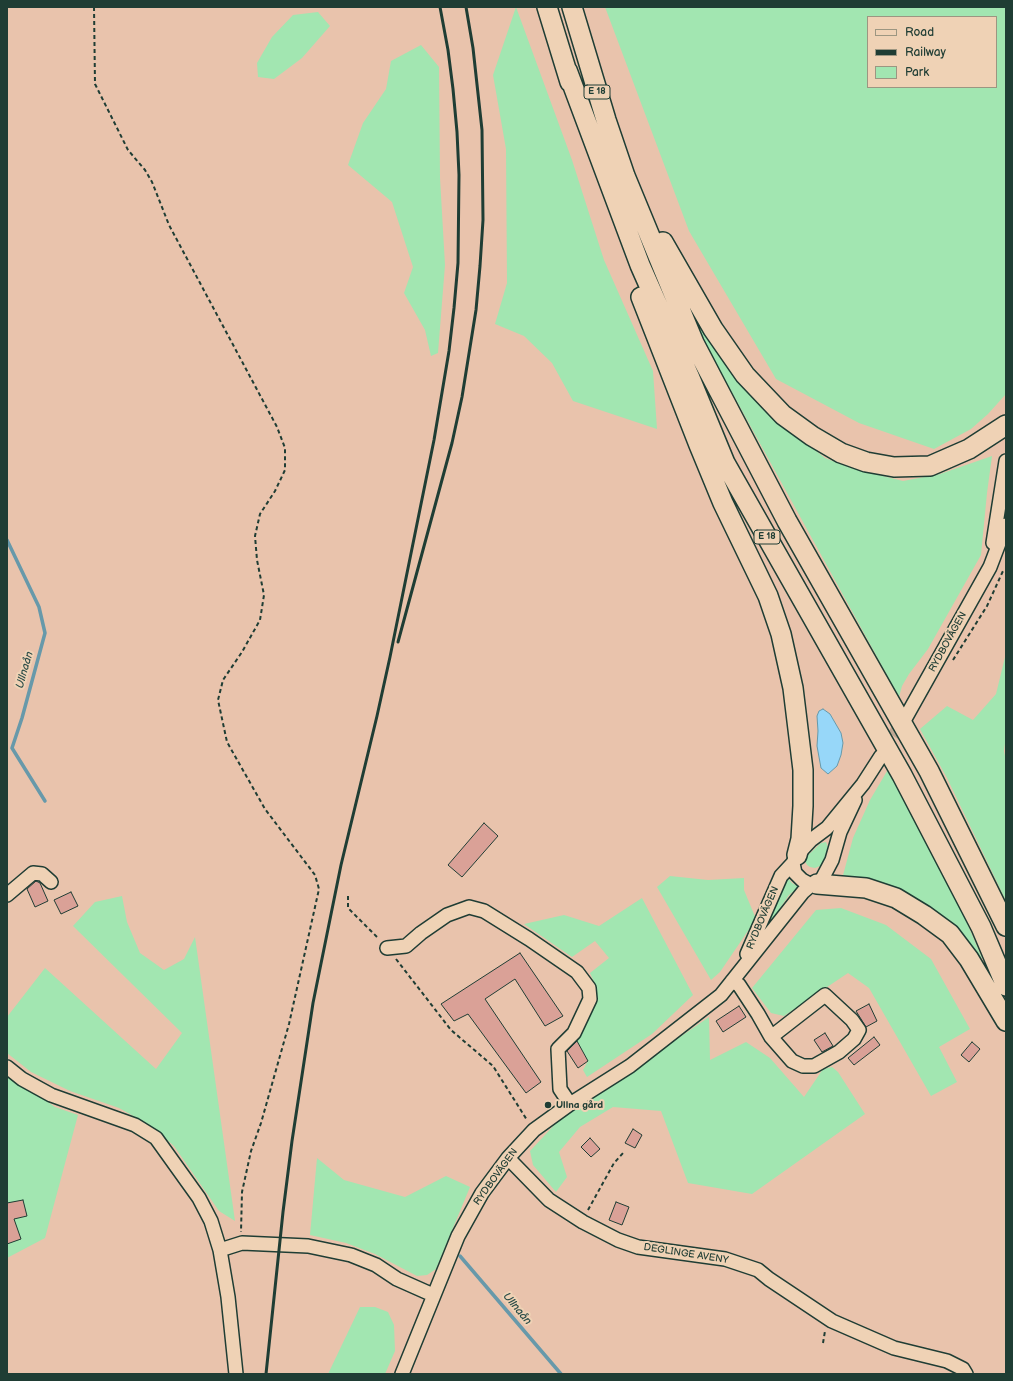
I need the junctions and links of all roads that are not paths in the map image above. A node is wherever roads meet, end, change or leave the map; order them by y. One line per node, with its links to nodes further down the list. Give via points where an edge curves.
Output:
1 (547, 7): 3 (highway, E 18)
2 (572, 7): 4 (highway, E 18)
3 (567, 70): 12 (highway, via 602,197 699,445 723,503 768,596 781,634 799,725 803,770 801,839); 19 (highway, E 18, via 640,265 726,463 902,775 981,927)
4 (625, 176): 5 (highway, via 713,329 746,375 783,415 812,436 841,453 866,462 894,467 930,466 969,449); 16 (highway, E 18, via 697,350 787,521 928,771)
5 (1006, 425)
6 (1006, 461): 8 (street, RYDBOVÄGEN)
7 (1006, 525): 8 (street, RYDBOVÄGEN)
8 (990, 567): 9 (street, RYDBOVÄGEN)
9 (906, 717)
10 (881, 756): 11 (street, RYDBOVÄGEN)
11 (862, 784): 12 (street, RYDBOVÄGEN, via 827,828 811,840); 14 (street, RYDBOVÄGEN, via 840,832 826,873)
12 (795, 859): 14 (street, via 795,873 802,880); 18 (street, RYDBOVÄGEN, via 781,876)
13 (51, 882): 15 (street, via 42,874 33,873)
14 (814, 884): 18 (street, RYDBOVÄGEN, via 803,892); 20 (highway, via 866,888 896,898 924,915 950,934 969,959)
15 (7, 895)
16 (1006, 926)
17 (387, 948): 23 (street, via 406,946 447,915 469,907 484,911 578,972 589,988 590,999 574,1033 558,1049 560,1089)
18 (734, 979): 21 (street); 23 (street, RYDBOVÄGEN, via 720,995 630,1066)
19 (1006, 986)
20 (1006, 1021)
21 (770, 1037): 21 (street, via 825,995 859,1030 854,1039 839,1052 814,1066 803,1066 792,1061)
22 (7, 1067): 25 (street, via 22,1079 51,1095 135,1125 156,1138 199,1198 211,1221)
23 (570, 1104): 24 (street, RYDBOVÄGEN, via 534,1130)
24 (508, 1158): 26 (street, RYDBOVÄGEN, via 482,1193 458,1236); 27 (street, DEGLINGE AVENY, via 549,1200 618,1240 638,1247 726,1259 758,1270 832,1321 894,1348 947,1361)
25 (220, 1250): 26 (street, via 242,1243 308,1246 352,1255); 28 (street)
26 (433, 1295): 29 (street, RYDBOVÄGEN)
27 (965, 1372): 30 (street, DEGLINGE AVENY)
28 (236, 1374)
29 (402, 1374)
30 (976, 1374)

